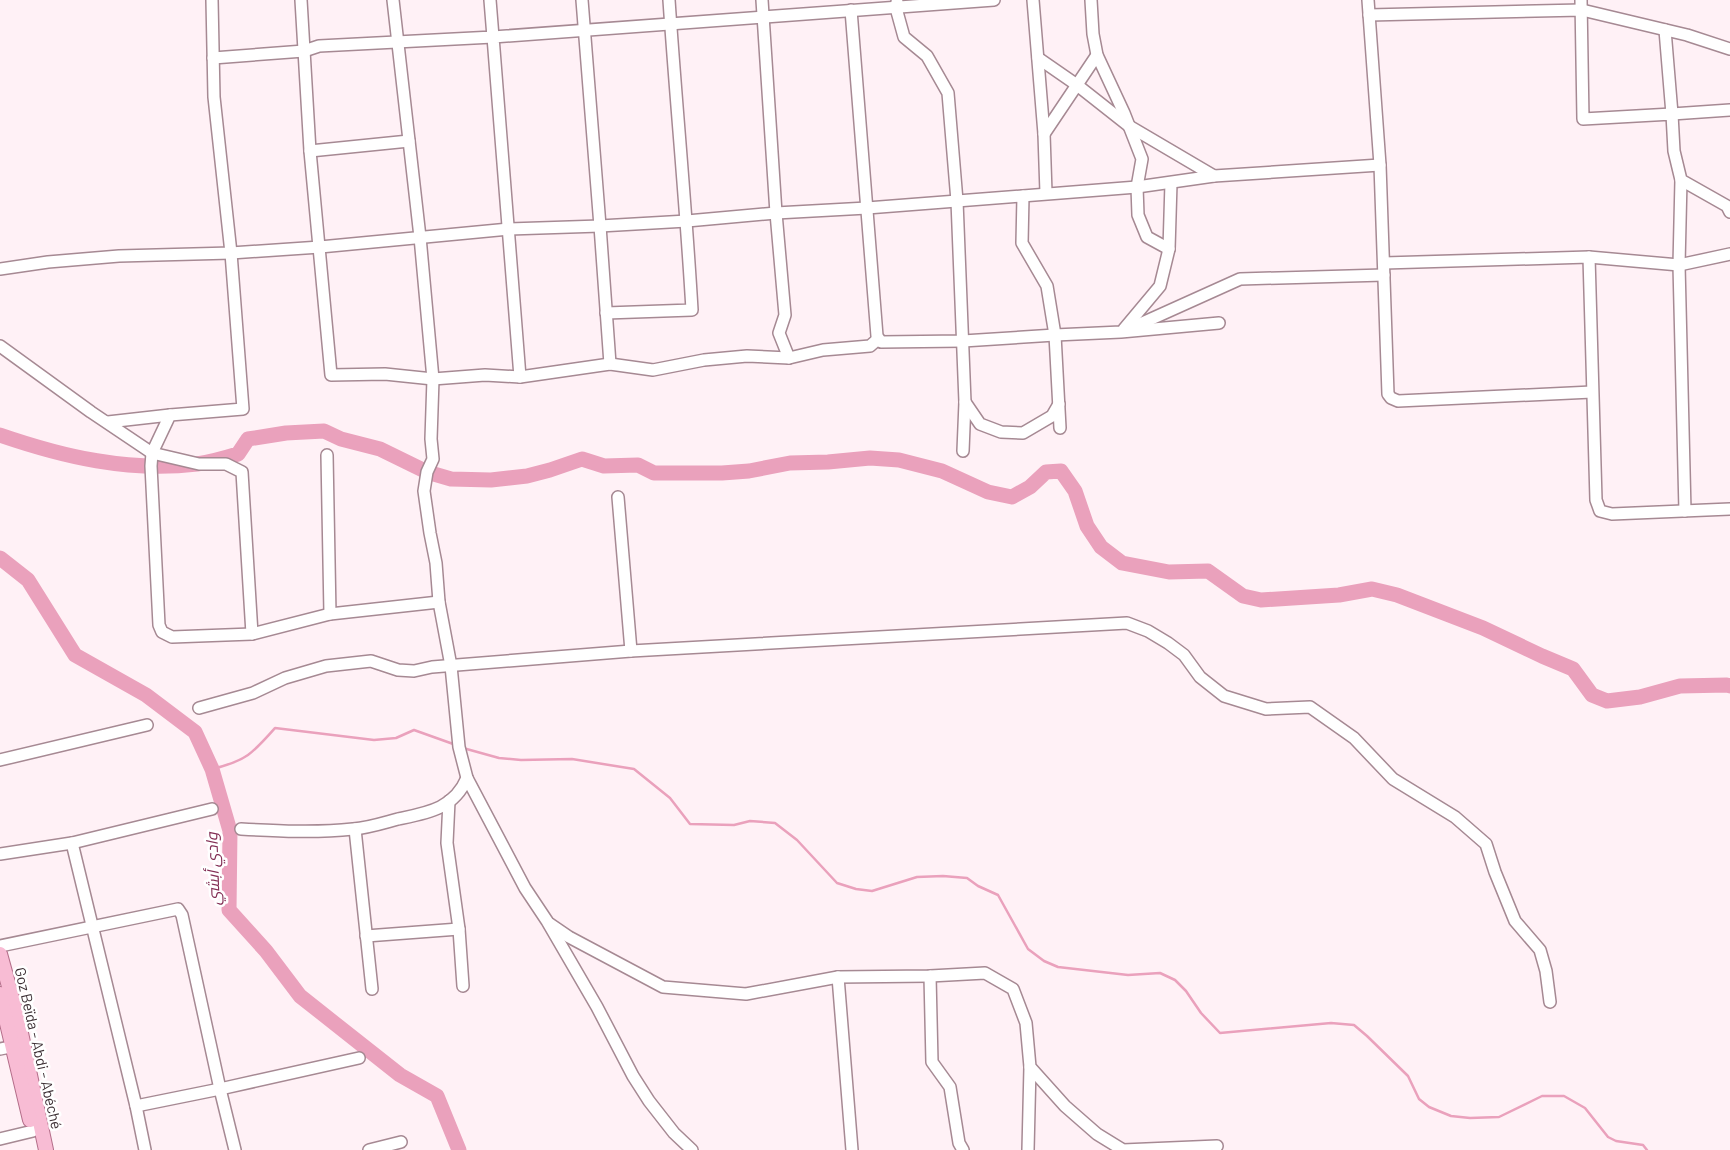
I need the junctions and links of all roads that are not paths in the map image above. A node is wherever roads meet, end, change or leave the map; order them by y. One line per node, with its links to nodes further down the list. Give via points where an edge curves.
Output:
1 (212, 0): 29 (street)
2 (301, 0): 27 (street)
3 (393, 0): 25 (street)
4 (490, 0): 24 (street)
5 (582, 0): 23 (street)
6 (670, 0): 21 (street)
7 (762, 0): 20 (street)
8 (875, 0): 16 (street)
9 (994, 0): 14 (street)
10 (1033, 0): 30 (street)
11 (1091, 0): 28 (street)
12 (1368, 0): 19 (street)
13 (1482, 0): 18 (street)
14 (897, 4): 16 (street); 45 (street, via 904,37 927,56 948,93)
15 (1581, 5): 18 (street); 22 (street); 33 (street, via 1583,119)
16 (866, 9): 17 (street)
17 (851, 10): 20 (street); 46 (street)
18 (1482, 12): 19 (street)
19 (1369, 15): 38 (street)
20 (763, 16): 21 (street); 48 (street)
21 (671, 23): 23 (street); 49 (street)
22 (1665, 30): 26 (street); 33 (street)
23 (584, 31): 24 (street); 50 (street)
24 (493, 37): 25 (street); 51 (street)
25 (398, 41): 27 (street, via 319,46); 36 (street)
26 (1730, 49)
27 (304, 51): 29 (street); 37 (street)
28 (1097, 55): 31 (street); 34 (street)
29 (213, 58): 55 (street, via 214,97)
30 (1038, 58): 31 (street); 35 (street)
31 (1077, 85): 34 (street); 35 (street)
32 (1730, 110): 33 (street)
33 (1672, 114): 40 (street, via 1674,151)
34 (1129, 126): 39 (street); 42 (street, via 1142,159)
35 (1044, 134): 43 (street)
36 (409, 141): 37 (street); 52 (street)
37 (310, 151): 53 (street)
38 (1380, 165): 39 (street); 60 (street)
39 (1214, 176): 41 (street)
40 (1681, 180): 47 (street, via 1727,206); 58 (street)
41 (1170, 183): 42 (street); 54 (street)
42 (1137, 187): 43 (street); 54 (street, via 1138,215 1147,237)
43 (1046, 193): 44 (street)
44 (1023, 196): 45 (street); 64 (street, via 1022,242 1047,286)
45 (957, 201): 46 (street); 66 (street)
46 (868, 208): 48 (street); 65 (street)
47 (1730, 212)
48 (776, 213): 49 (street); 68 (street, via 785,316 779,333)
49 (687, 221): 50 (street); 61 (street, via 692,310)
50 (600, 226): 51 (street); 61 (street)
51 (510, 229): 52 (street); 70 (street)
52 (420, 237): 53 (street); 71 (street)
53 (320, 247): 55 (street); 71 (street, via 331,375 385,374)
54 (1169, 249): 63 (street, via 1160,286)
55 (231, 253): 59 (street, via 119,256); 75 (street, via 243,409)
56 (1730, 254): 58 (street)
57 (1588, 257): 58 (street); 60 (street); 72 (street)
58 (1679, 265): 83 (street)
59 (0, 269)
60 (1384, 269): 63 (street, via 1240,279); 72 (street, via 1388,394 1391,398 1398,401)
61 (606, 313): 69 (street)
62 (1219, 323): 63 (street)
63 (1121, 332): 64 (street)
64 (1055, 335): 66 (street); 74 (street)
65 (878, 340): 66 (street, via 885,343); 68 (street, via 870,346 823,350)
66 (963, 341): 73 (street)
67 (0, 346): 76 (street)
68 (789, 358): 69 (street, via 747,356 653,370)
69 (610, 364): 70 (street)
70 (520, 377): 71 (street, via 485,375)
71 (433, 379): 84 (street, via 433,459 424,491)
72 (1592, 392): 83 (street, via 1596,500 1600,511 1612,514)
73 (965, 402): 74 (street, via 980,424 1001,432 1023,433 1052,416); 78 (street)
74 (1059, 404): 77 (street)
75 (170, 415): 76 (street); 79 (street)
76 (108, 422): 79 (street)
77 (1060, 428)
78 (963, 451)
79 (152, 453): 86 (street, via 199,464 226,464 242,472); 86 (street, via 159,625 162,632 172,637)
80 (327, 455): 85 (street)
81 (618, 496): 87 (street)
82 (1730, 509): 83 (street)
83 (1684, 511)
84 (439, 602): 85 (street); 88 (street)
85 (330, 614): 86 (street)
86 (252, 634)
87 (631, 651): 88 (street); 110 (street, via 1127,623 1148,631 1184,655 1195,672 1224,696 1266,709 1310,707 1354,738 1393,778 1455,816 1486,844 1516,921 1540,950)
88 (451, 666): 89 (street, via 398,670 371,661 326,666 285,678 253,693); 92 (street, via 459,747)
89 (198, 708)
90 (147, 725): 91 (street)
91 (0, 760)
92 (467, 778): 93 (street); 99 (street, via 525,888)
93 (449, 801): 96 (street, via 432,812); 101 (street, via 446,843)
94 (212, 809): 97 (street)
95 (241, 829): 96 (street, via 285,832)
96 (355, 829): 102 (street)
97 (72, 843): 98 (street); 100 (street)
98 (0, 854)
99 (547, 921): 106 (street, via 569,937 664,988 746,994); 125 (street, via 633,1076 659,1114)
100 (93, 927): 103 (street); 114 (street, via 178,909); 115 (street)
101 (460, 929): 102 (street); 107 (street)
102 (366, 936): 108 (street)
103 (0, 946)
104 (0, 954): 111 (main road, Goz Beïda - Abdi - Abéché)
105 (930, 976): 106 (street); 113 (street, via 985,973 1013,988 1026,1023); 127 (street, via 932,1062 950,1087 959,1143)
106 (838, 977): 126 (street)
107 (463, 986)
108 (372, 989)
109 (0, 994): 111 (main road)
110 (1550, 1002)
111 (12, 1047): 116 (main road); 121 (main road, Goz Beïda - Abdi - Abéché)
112 (359, 1058): 114 (street)
113 (1030, 1067): 128 (street); 129 (street, via 1065,1106 1097,1134)
114 (220, 1089): 115 (street); 123 (street)
115 (136, 1106): 122 (street)
116 (33, 1131): 117 (street); 120 (main road)
117 (0, 1139)
118 (401, 1142): 124 (street)
119 (1217, 1146): 129 (street)
120 (36, 1150)
121 (46, 1150)
122 (145, 1150)
123 (235, 1150)
124 (369, 1150)
125 (692, 1150)
126 (852, 1150)
127 (963, 1150)
128 (1028, 1150)
129 (1123, 1150)

